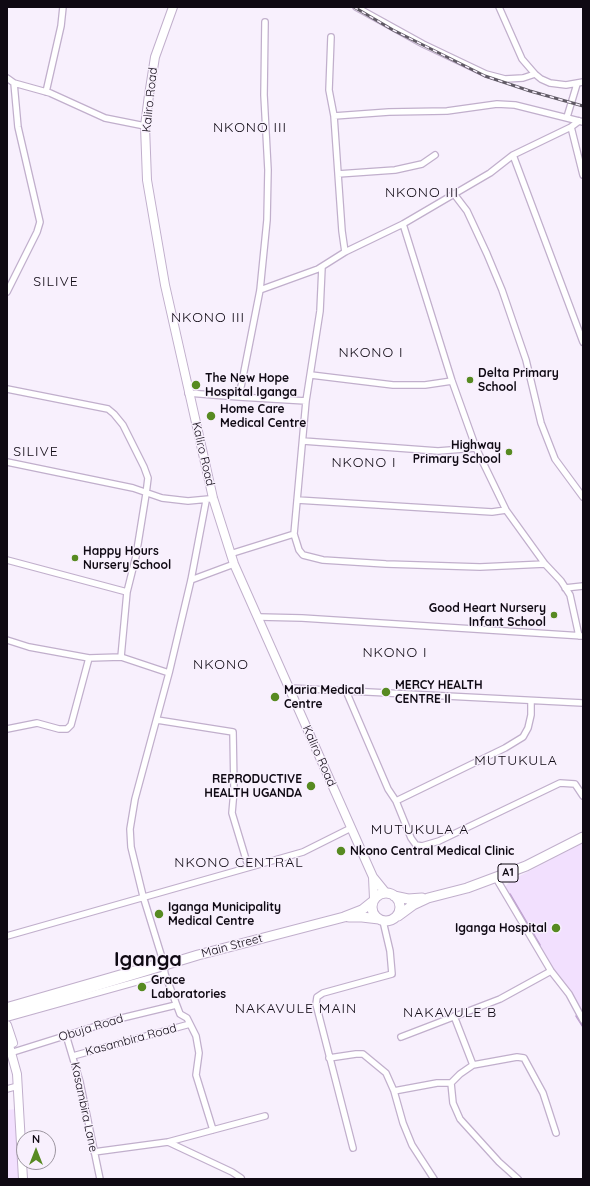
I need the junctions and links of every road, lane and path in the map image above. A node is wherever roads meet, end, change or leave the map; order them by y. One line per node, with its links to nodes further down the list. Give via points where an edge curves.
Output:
1 (63, 7): 11 (street)
2 (173, 7): 15 (main road, Kaliro Road, via 153,65)
3 (356, 7): 7 (street, via 423,44 486,74 504,79 523,78)
4 (499, 7): 7 (street, via 522,59)
5 (265, 22): 25 (street, via 264,95 268,170 267,220)
6 (331, 37): 12 (street, via 329,90)
7 (535, 74): 10 (street, via 550,83)
8 (7, 78): 9 (street)
9 (14, 83): 11 (street); 26 (street, via 18,127 40,222)
10 (580, 83): 13 (street)
11 (46, 92): 15 (street, via 105,118 123,124)
12 (334, 116): 13 (street, via 447,110 497,104 515,105); 19 (street)
13 (567, 117): 14 (street)
14 (581, 121): 16 (street)
15 (145, 126): 31 (main road, Kaliro Road, via 147,180 153,223)
16 (571, 127): 18 (street); 20 (street)
17 (435, 155): 19 (street, via 422,164 394,170)
18 (513, 155): 21 (street, via 490,173); 27 (street)
19 (338, 174): 23 (street)
20 (583, 175)
21 (454, 194): 22 (street); 38 (street, via 467,211 502,290 526,360 542,423 556,459)
22 (403, 224): 23 (street); 29 (street)
23 (345, 252): 24 (street)
24 (322, 267): 25 (street); 28 (street, via 320,311)
25 (260, 290): 32 (street)
26 (7, 292)
27 (583, 342)
28 (311, 375): 29 (street, via 393,385 425,385); 33 (street)
29 (452, 381): 35 (street)
30 (7, 389): 37 (street, via 101,408 114,414 123,425 144,467 148,478)
31 (188, 393): 32 (street); 39 (main road, Kaliro Road)
32 (239, 397): 33 (street)
33 (306, 401): 34 (street)
34 (303, 441): 35 (street, via 438,451); 40 (street)
35 (476, 448): 41 (street)
36 (7, 462): 37 (street, via 132,488)
37 (146, 494): 39 (street, via 175,500); 50 (street)
38 (583, 497)
39 (209, 499): 43 (main road, Kaliro Road); 47 (street)
40 (297, 500): 41 (street, via 492,512); 42 (street)
41 (506, 510): 46 (street)
42 (294, 534): 43 (street); 46 (street, via 298,550 303,555 323,560 480,566)
43 (230, 554): 45 (main road, Kaliro Road)
44 (7, 560): 50 (street)
45 (234, 564): 47 (street); 51 (main road, Kaliro Road)
46 (545, 564): 49 (street)
47 (191, 580): 56 (street)
48 (583, 586): 49 (street)
49 (566, 588): 52 (street)
50 (127, 592): 54 (street)
51 (259, 617): 52 (street); 57 (main road, Kaliro Road)
52 (581, 636)
53 (7, 640): 55 (street, via 28,647)
54 (121, 657): 55 (street); 56 (street)
55 (89, 658): 62 (street, via 71,725 67,729 37,723)
56 (169, 673): 61 (street)
57 (290, 688): 58 (street); 65 (main road, Kaliro Road)
58 (346, 691): 59 (street); 64 (street, via 388,789)
59 (531, 700): 60 (street); 64 (street, via 531,715 523,737)
60 (583, 703)
61 (157, 720): 67 (street, via 233,732 232,813); 71 (street, via 135,799 130,829 131,847)
62 (7, 729)
63 (583, 796): 64 (street, via 574,784 560,783 439,841 422,846 416,846 411,838)
64 (396, 801)
65 (351, 828): 67 (street, via 303,852); 68 (main road, Kaliro Road)
66 (583, 837): 69 (main road, A1, via 533,863)
67 (248, 866): 71 (street)
68 (373, 878): 70 (main road, Kaliro Road); 73 (main road, Kaliro Road)
69 (496, 878): 72 (main road, A1); 79 (street)
70 (390, 894): 72 (main road, A1, via 408,898); 73 (main road, A1); 74 (main road, via 398,906)
71 (143, 896): 77 (street); 78 (street)
72 (428, 898): 74 (main road, A1)
73 (373, 900): 75 (main road, A1, via 362,910); 76 (main road, via 373,912)
74 (398, 916): 76 (main road, A1, via 391,920)
75 (344, 917): 76 (main road, A1); 78 (main road, Main Street / A1)
76 (381, 920): 93 (street, via 390,951 392,974 323,993 317,997 316,1004)
77 (7, 936)
78 (164, 966): 80 (street); 81 (street, Main Street); 82 (main road, Main Street / A1); 84 (street, Main Street)
79 (551, 971): 83 (street, via 500,999); 85 (street, via 569,994)
80 (176, 1005): 86 (street, via 180,1014 187,1018); 88 (street, Obuja Road)
81 (7, 1006)
82 (7, 1012)
83 (454, 1016): 89 (street); 94 (street)
84 (7, 1018)
85 (583, 1020)
86 (190, 1024): 92 (street, Kasambira Road); 101 (street, via 200,1053 196,1075)
87 (7, 1025): 91 (main road)
88 (66, 1035): 91 (street, Obuja Road); 92 (street, Kasambira Lane)
89 (401, 1037)
90 (7, 1038): 91 (main road)
91 (12, 1053): 96 (main road); 100 (main road, via 21,1073)
92 (73, 1056): 105 (street, Kasambira Lane)
93 (329, 1058): 98 (street, via 363,1054 386,1073); 104 (street)
94 (473, 1065): 95 (street); 102 (street, via 524,1058 543,1093)
95 (450, 1083): 98 (street); 110 (street, via 453,1103 460,1119)
96 (18, 1086): 97 (street); 106 (main road)
97 (7, 1089)
98 (394, 1091): 109 (street, via 412,1145)
99 (265, 1116): 101 (street)
100 (25, 1130)
101 (213, 1130): 103 (street)
102 (556, 1133)
103 (168, 1142): 105 (street); 108 (street, via 232,1172)
104 (353, 1148)
105 (94, 1152): 107 (street, Kasambira Lane)
106 (23, 1179)
107 (100, 1179)
108 (240, 1179)
109 (434, 1179)
110 (518, 1179)

